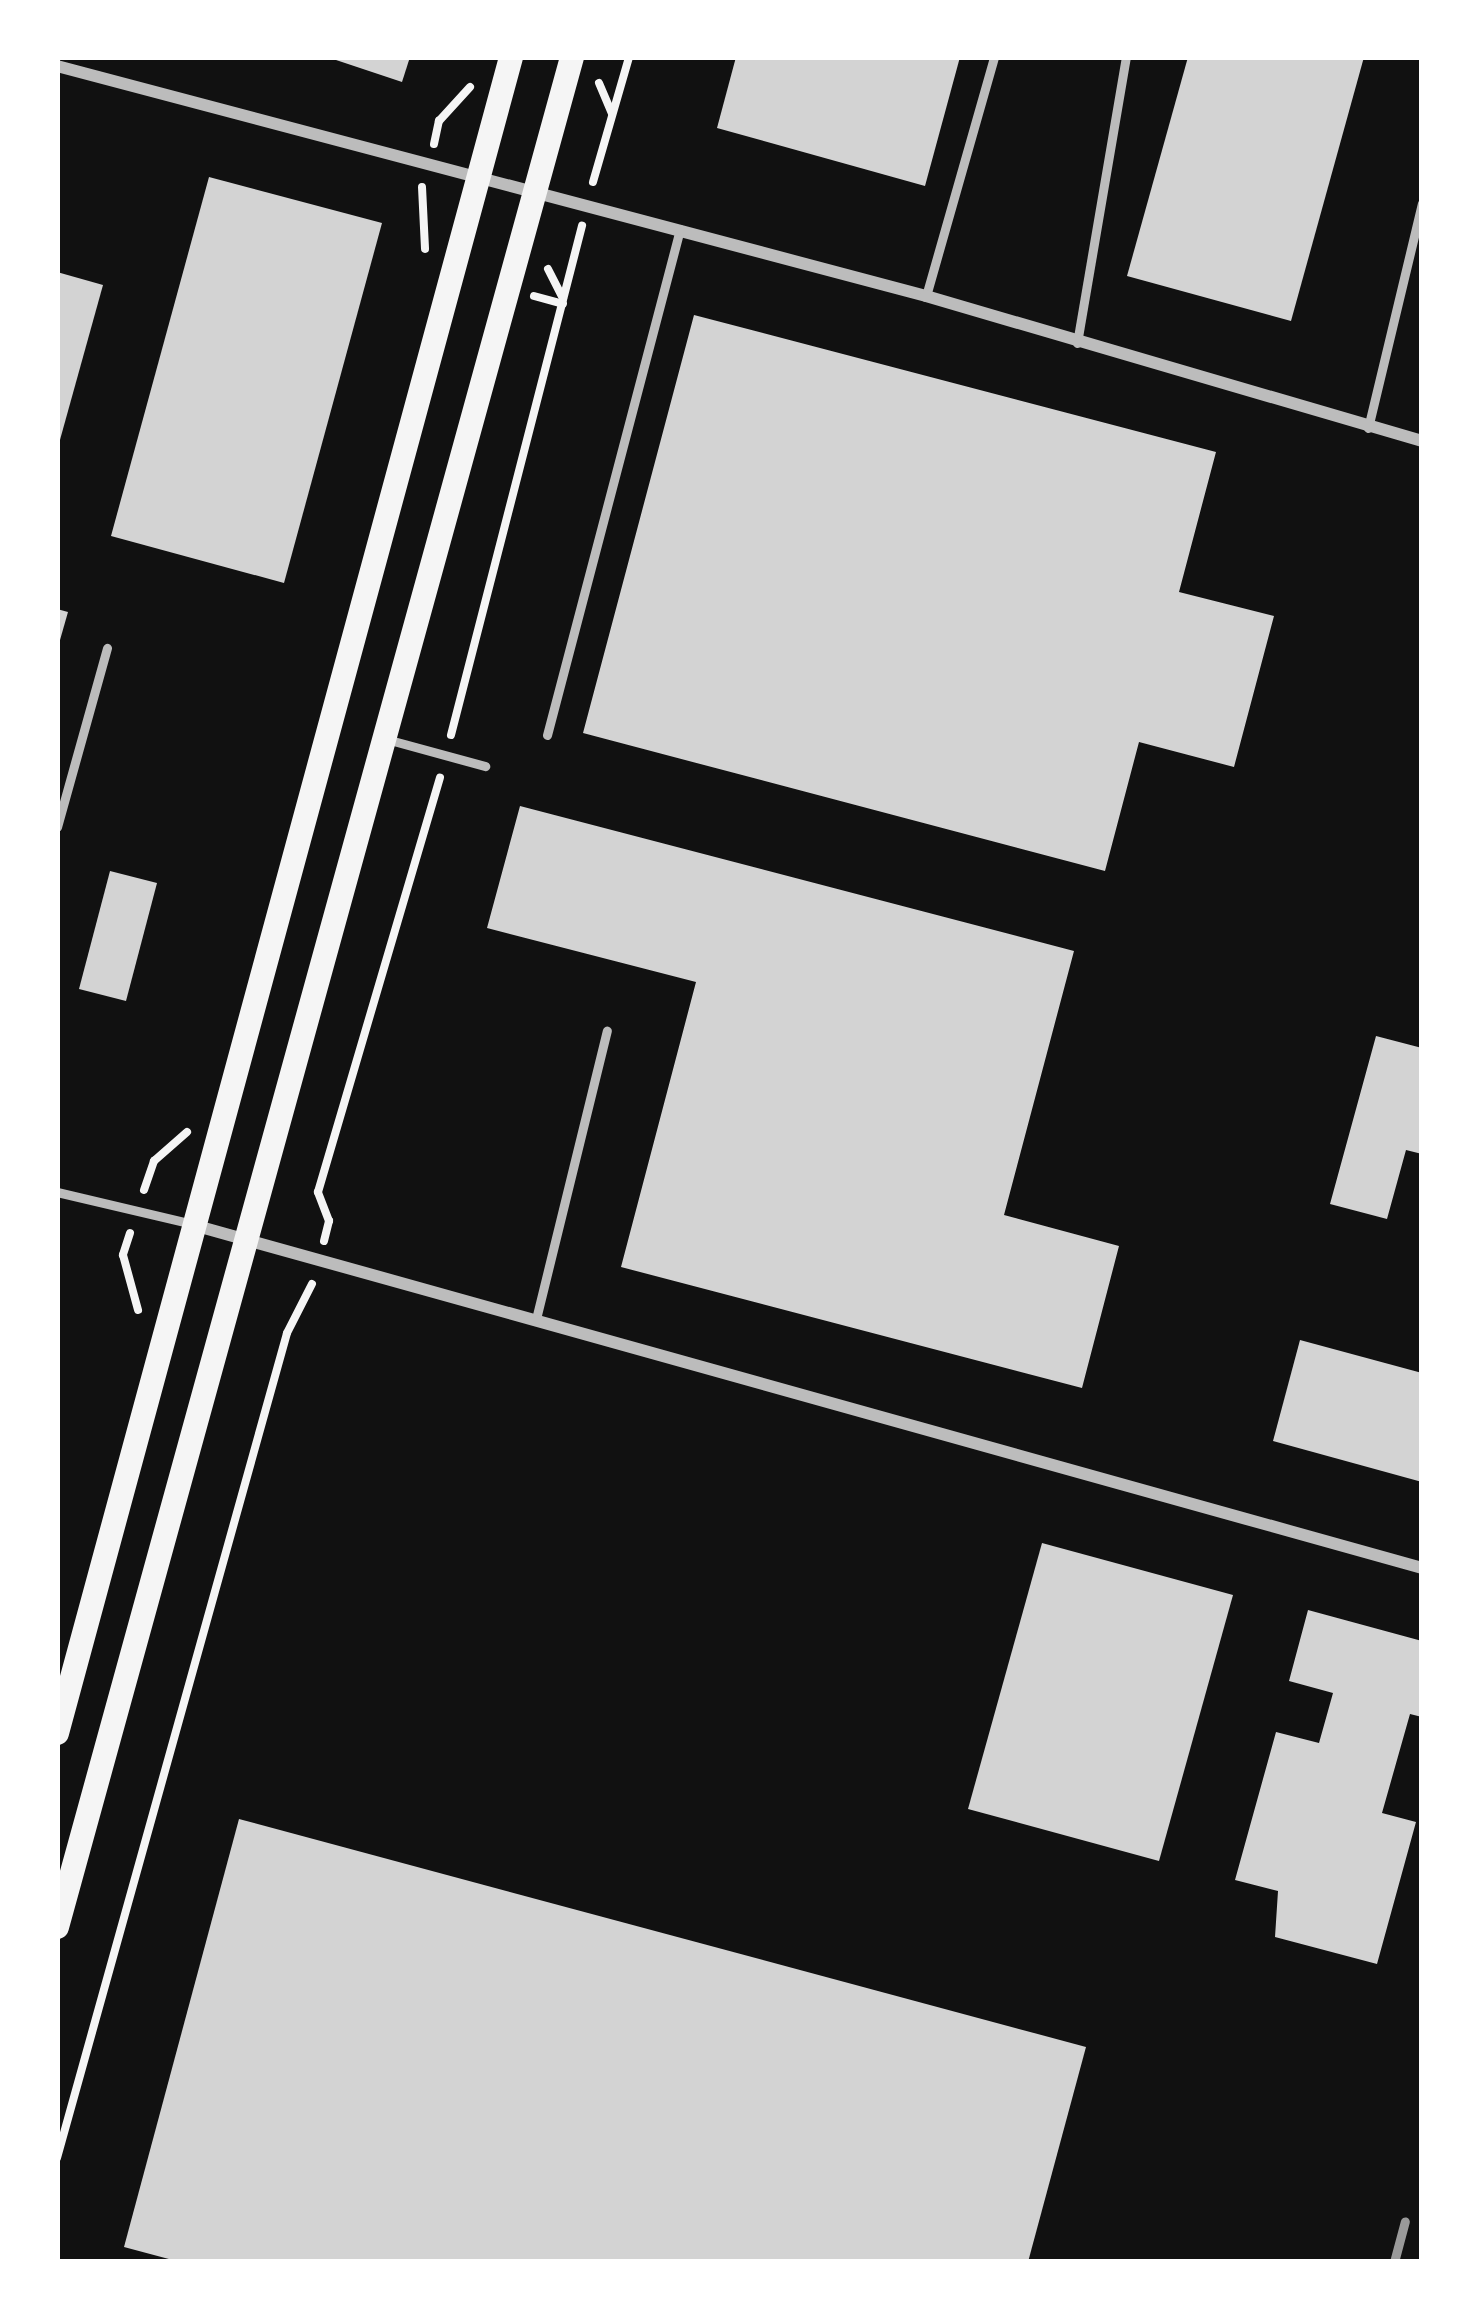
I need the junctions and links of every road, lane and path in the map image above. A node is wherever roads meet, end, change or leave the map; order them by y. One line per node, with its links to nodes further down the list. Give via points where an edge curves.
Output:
1 (511, 57): 8 (main road)
2 (572, 57): 9 (main road)
3 (994, 57): 13 (lane)
4 (1126, 57): 15 (lane)
5 (57, 66): 8 (street)
6 (596, 78): 7 (path)
7 (613, 114)
8 (477, 174): 9 (street); 25 (main road)
9 (535, 190): 11 (street); 20 (main road)
10 (1422, 203): 16 (lane)
11 (680, 230): 13 (street); 19 (lane)
12 (547, 267): 14 (path)
13 (926, 296): 15 (street)
14 (564, 300)
15 (1077, 343): 16 (street)
16 (1368, 428): 17 (street)
17 (1422, 441)
18 (107, 648): 22 (lane)
19 (547, 735)
20 (380, 738): 21 (lane); 26 (main road)
21 (485, 766)
22 (57, 827)
23 (607, 1031): 27 (lane)
24 (57, 1192): 25 (lane)
25 (197, 1226): 26 (street); 29 (main road)
26 (243, 1238): 27 (street); 30 (main road)
27 (536, 1319): 28 (street)
28 (1422, 1568)
29 (57, 1733)
30 (57, 1928)

